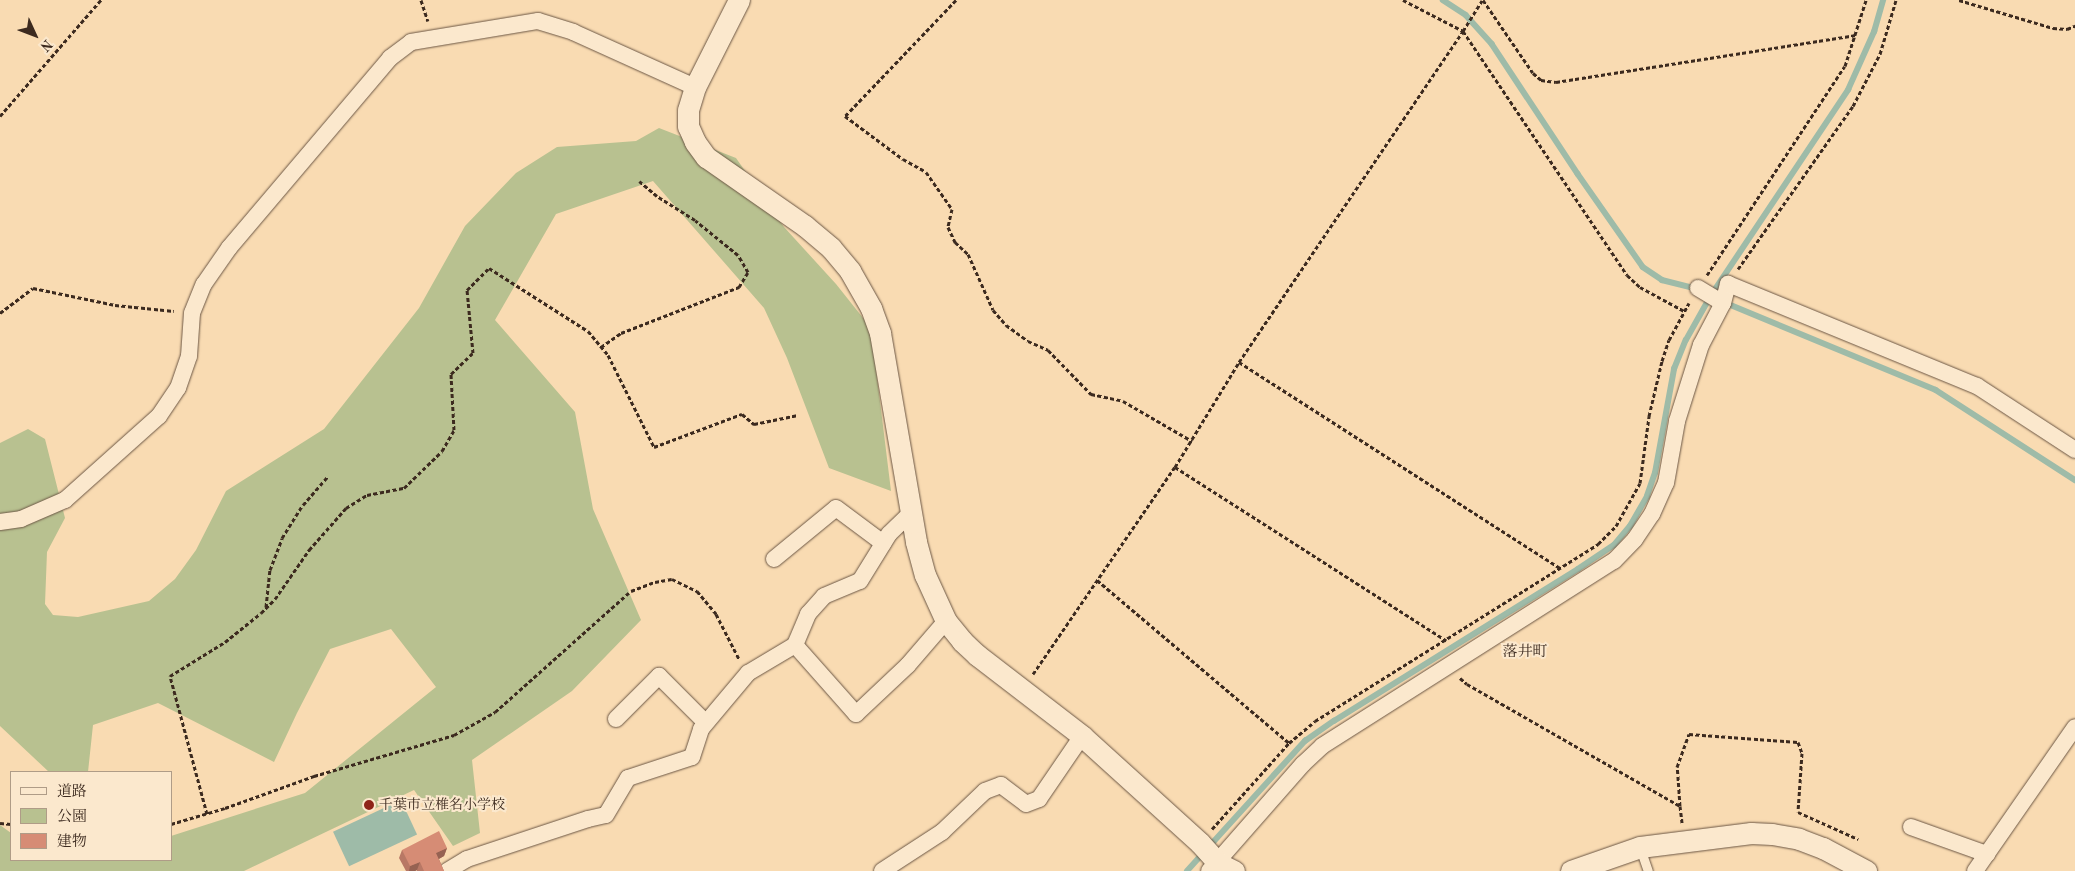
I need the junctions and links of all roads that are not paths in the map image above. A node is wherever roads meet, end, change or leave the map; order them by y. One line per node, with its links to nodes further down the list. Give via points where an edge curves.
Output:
1 (739, 0): 2 (street)
2 (695, 87): 6 (street, via 688,110 688,126 706,157 831,248 850,271 871,308 880,333); 7 (street, via 573,32 538,21 411,42 390,58 229,248 204,284 192,313 189,356 178,388 159,416 65,500 21,519)
3 (1698, 289): 4 (street)
4 (1723, 303): 5 (street, via 1728,284 1977,386); 19 (street, via 1701,345 1677,420 1666,483 1652,514 1635,539 1614,561 1322,746 1303,764)
5 (2075, 450)
6 (912, 512): 8 (street); 10 (street, via 925,575)
7 (0, 522)
8 (883, 542): 9 (street, via 836,508); 11 (street, via 860,581 824,596 808,614)
9 (774, 559)
10 (946, 622): 11 (street, via 908,665 856,714); 15 (street, via 972,650)
11 (794, 644): 13 (street, via 748,673)
12 (616, 719): 13 (street, via 659,676)
13 (706, 723): 20 (street, via 692,757 628,778 606,815 467,858)
14 (2075, 726): 18 (street)
15 (1082, 736): 19 (street, via 1200,843); 21 (street, via 1038,799 1026,804 1001,785 985,791 942,832)
16 (1911, 827): 18 (street)
17 (1640, 847): 22 (street); 23 (lane); 24 (street, via 1751,833 1772,834 1823,848)
18 (1987, 854): 25 (street)
19 (1220, 868)
20 (447, 871)
21 (882, 871)
22 (1571, 871)
23 (1648, 871)
24 (1866, 871)
25 (1975, 871)

